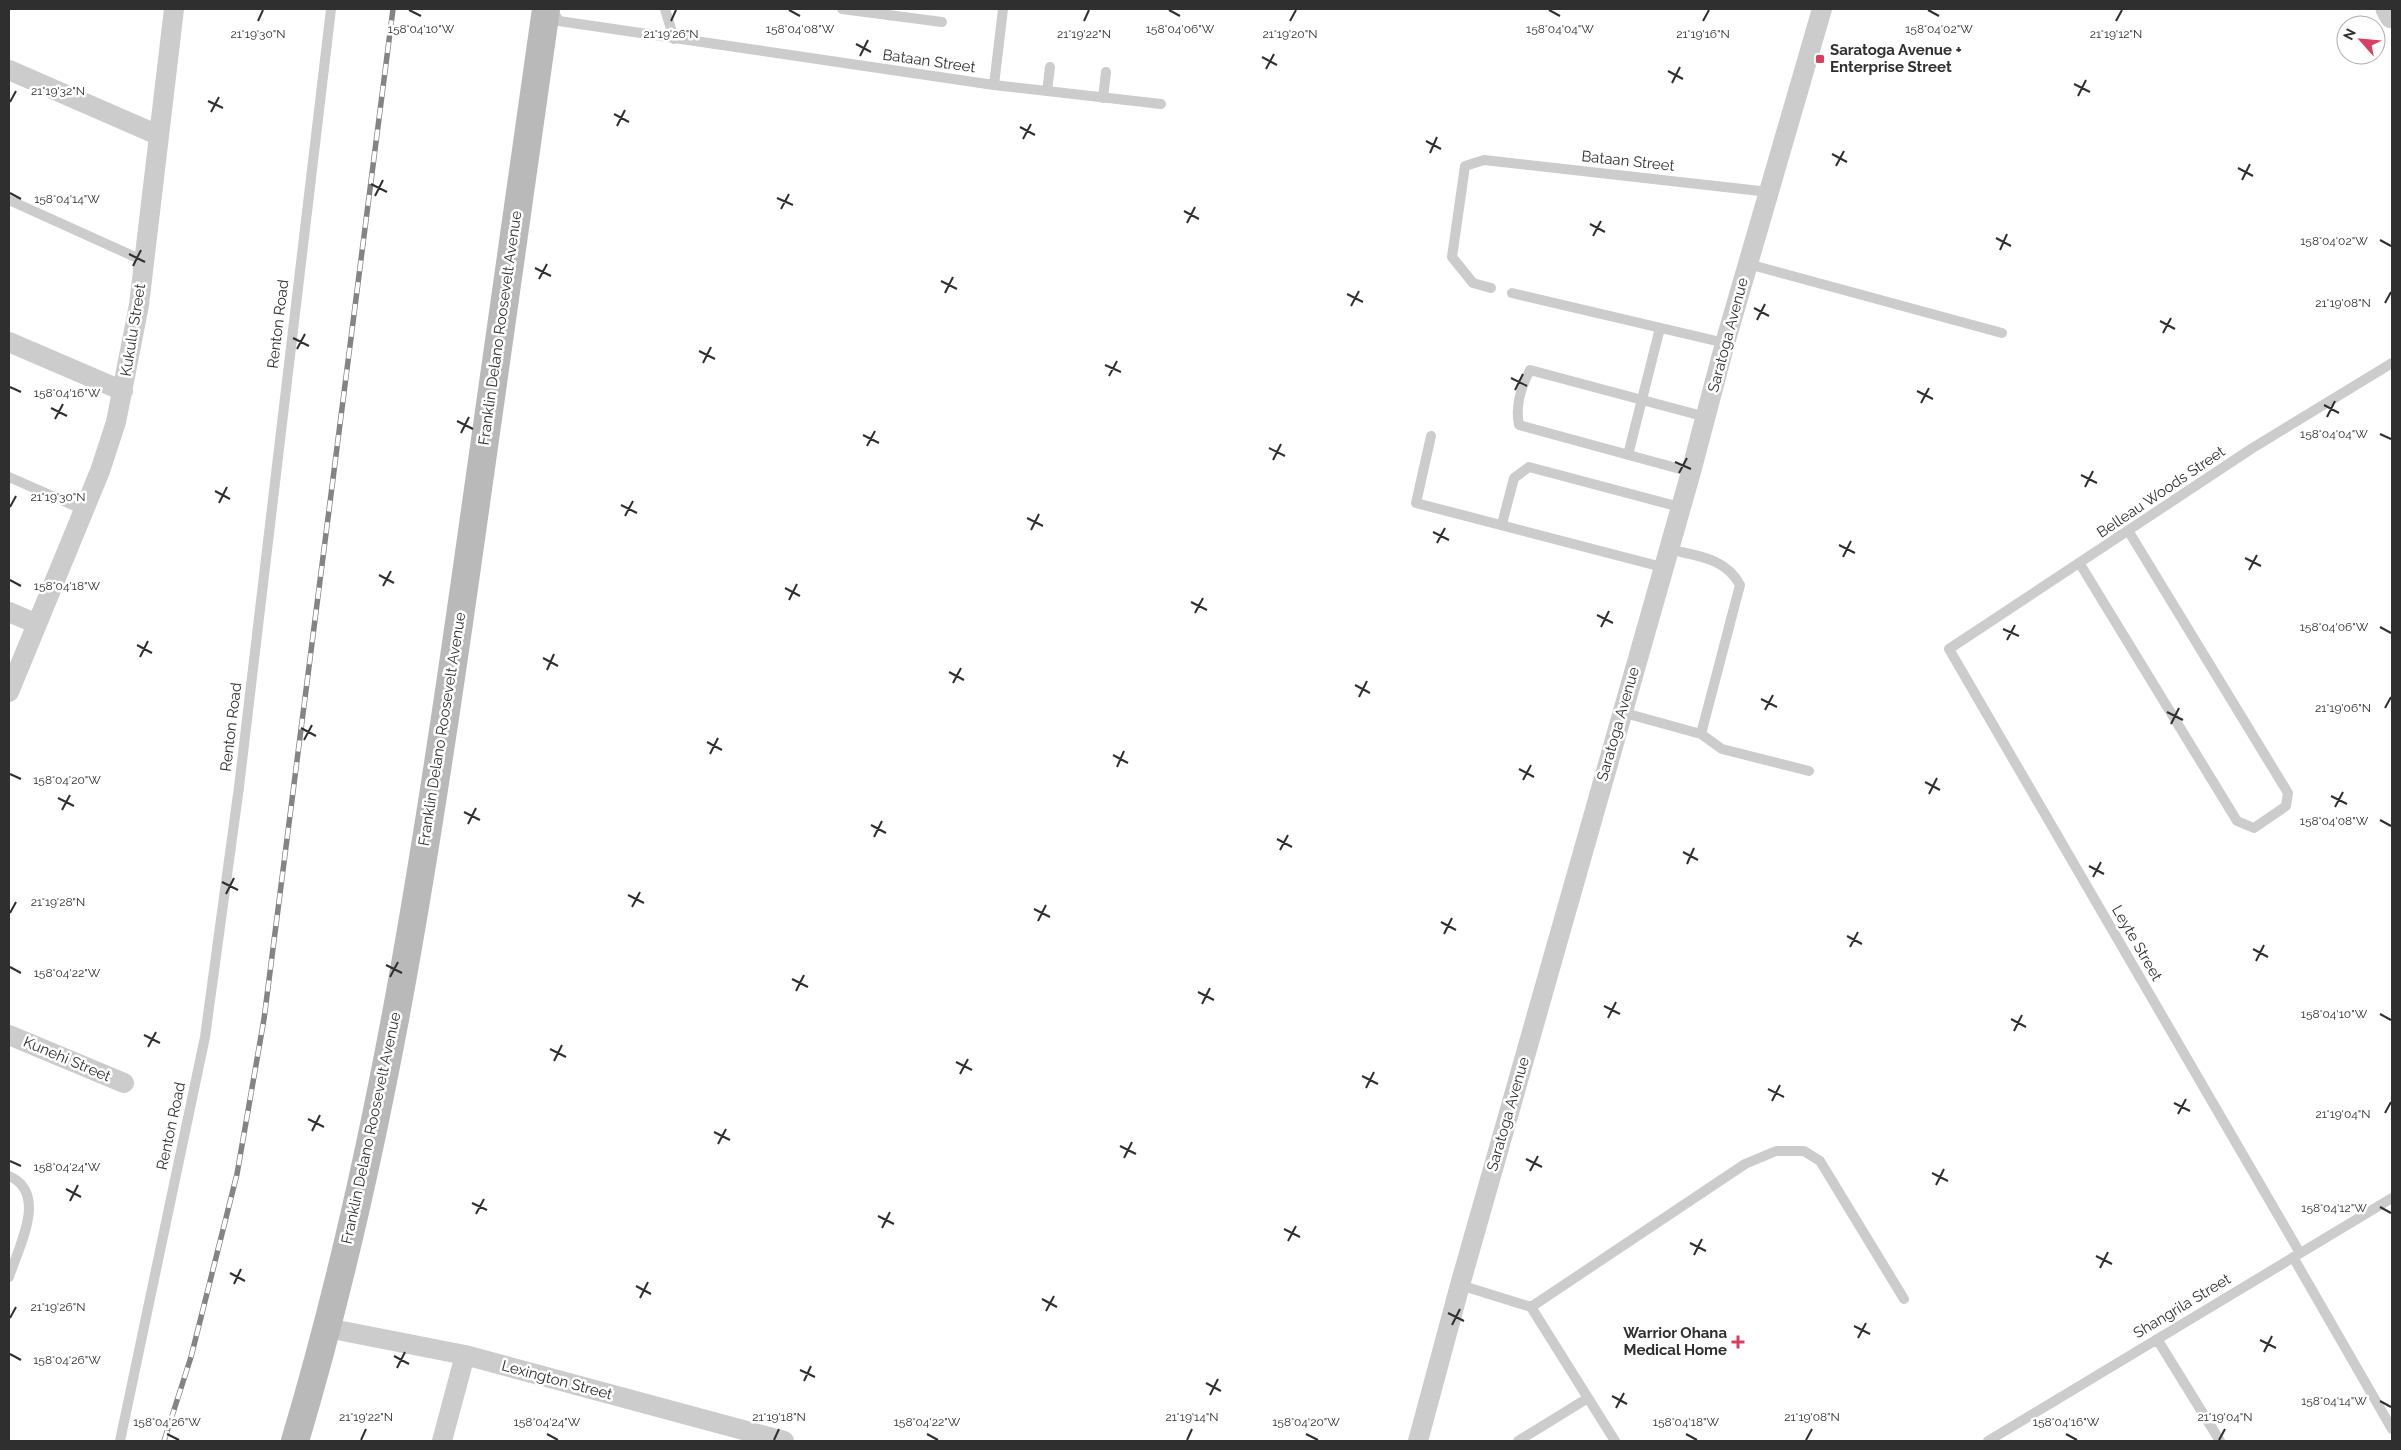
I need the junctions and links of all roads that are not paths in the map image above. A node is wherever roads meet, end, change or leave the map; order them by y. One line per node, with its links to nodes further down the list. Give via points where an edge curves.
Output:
1 (174, 9): 20 (street, Kukulu Street)
2 (331, 9): 66 (lane, Renton Road, via 239,787 205,1038)
3 (546, 9): 61 (main road, Franklin Delano Roosevelt Avenue, via 436,778 388,1054)
4 (552, 9): 12 (lane, Bataan Street, via 559,21)
5 (666, 9): 12 (lane)
6 (842, 9): 11 (lane)
7 (1003, 9): 16 (lane)
8 (1822, 9): 21 (street, Saratoga Avenue)
9 (2388, 9): 10 (street)
10 (2392, 16)
11 (942, 22)
12 (674, 39): 16 (lane, Bataan Street)
13 (1050, 66): 17 (lane)
14 (9, 70): 20 (street)
15 (1106, 72): 18 (lane)
16 (994, 85): 17 (lane, Bataan Street)
17 (1047, 91): 18 (lane, Bataan Street)
18 (1103, 98): 19 (lane, Bataan Street)
19 (1161, 104)
20 (158, 135): 23 (street, Kukulu Street)
21 (1769, 192): 24 (street, Saratoga Avenue); 25 (lane, Bataan Street, via 1484,160 1465,166 1452,257 1473,282)
22 (9, 200): 23 (lane)
23 (144, 261): 32 (street, Kukulu Street)
24 (1748, 264): 28 (lane); 30 (street, Saratoga Avenue)
25 (1490, 288)
26 (1512, 293): 27 (lane)
27 (1660, 328): 30 (lane); 33 (lane)
28 (2002, 333)
29 (9, 342): 32 (street)
30 (1725, 343): 34 (street, Saratoga Avenue)
31 (2392, 363): 42 (lane, Belleau Woods Street, via 2251,449)
32 (123, 391): 40 (street, Kukulu Street)
33 (1641, 398): 34 (lane); 36 (lane); 36 (lane, via 1530,370 1522,384 1517,414 1519,425)
34 (1706, 417): 37 (street, Saratoga Avenue)
35 (1431, 436): 41 (lane, via 1416,503)
36 (1628, 455): 37 (lane)
37 (1691, 472): 39 (street, Saratoga Avenue)
38 (9, 478): 40 (lane)
39 (1680, 506): 41 (lane, via 1528,466 1514,478); 43 (street, Saratoga Avenue)
40 (84, 510): 46 (street, Kukulu Street)
41 (1502, 524): 43 (lane)
42 (2129, 532): 44 (lane, Belleau Woods Street); 44 (lane, via 2288,793 2286,806 2254,828 2237,821)
43 (1665, 558): 49 (street, Saratoga Avenue); 50 (lane, via 1717,561 1735,575 1740,585)
44 (2080, 564): 47 (lane, Belleau Woods Street)
45 (9, 612): 46 (street)
46 (37, 624): 48 (street, Kukulu Street)
47 (1949, 648): 56 (lane, Leyte Street)
48 (9, 692)
49 (1621, 712): 50 (lane); 58 (street, Saratoga Avenue)
50 (1701, 734): 51 (lane, via 1722,749)
51 (1809, 771)
52 (9, 1035): 53 (street, Kunehi Street)
53 (124, 1083)
54 (9, 1176): 57 (lane, via 26,1190 30,1205)
55 (2392, 1198): 56 (lane, Shangrila Street)
56 (2297, 1255): 62 (lane, Shangrila Street); 65 (lane, Leyte Street)
57 (9, 1277)
58 (1460, 1285): 60 (lane); 70 (street, Saratoga Avenue)
59 (1904, 1299): 60 (lane, via 1820,1161 1804,1151 1776,1151 1745,1164)
60 (1531, 1307): 64 (lane)
61 (327, 1328): 63 (street, Lexington Street); 67 (main road, Franklin Delano Roosevelt Avenue)
62 (2157, 1339): 73 (lane, Shangrila Street); 74 (lane)
63 (465, 1356): 68 (street); 69 (street, Lexington Street)
64 (1588, 1398): 71 (lane); 72 (lane)
65 (2392, 1429)
66 (120, 1441)
67 (295, 1441)
68 (442, 1441)
69 (784, 1441)
70 (1418, 1441)
71 (1518, 1441)
72 (1614, 1441)
73 (1988, 1441)
74 (2220, 1441)

